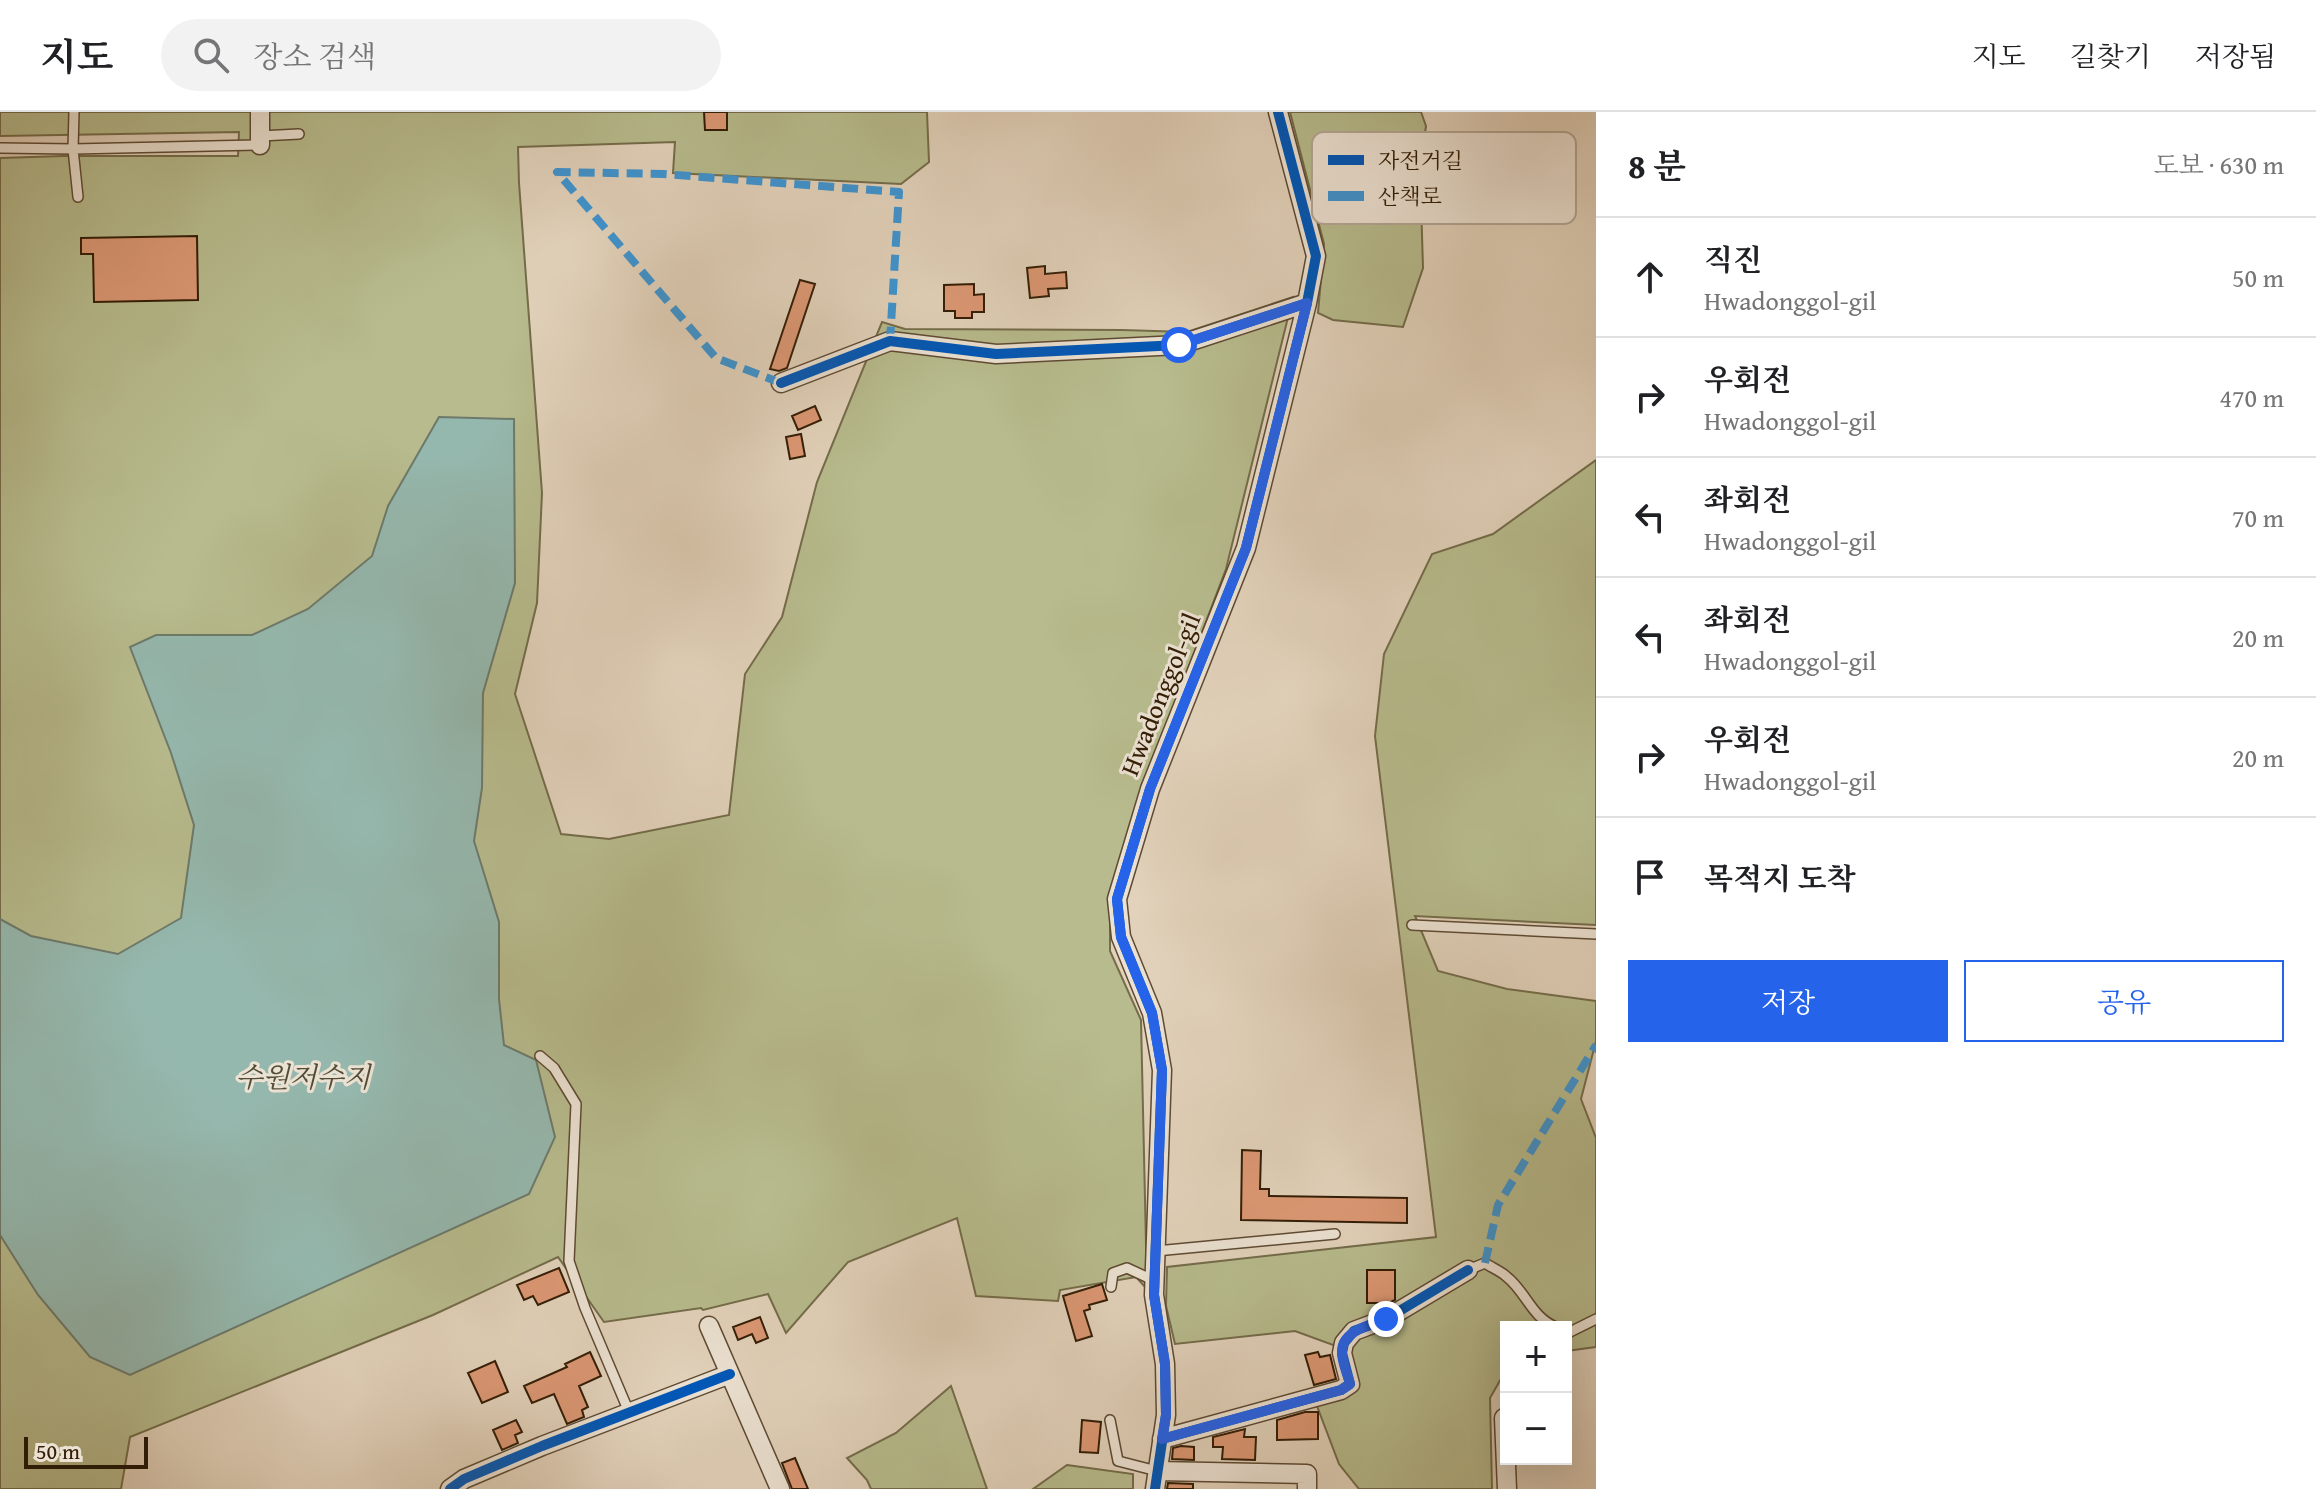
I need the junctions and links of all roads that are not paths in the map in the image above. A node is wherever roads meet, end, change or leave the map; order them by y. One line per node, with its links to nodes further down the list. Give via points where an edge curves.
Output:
1 (74, 112): 7 (lane)
2 (260, 112): 5 (street)
3 (1278, 112): 9 (street, Hwadonggol-gil, via 1316,256)
4 (299, 134): 5 (lane)
5 (260, 140): 7 (lane)
6 (0, 148): 7 (lane)
7 (73, 149): 8 (lane)
8 (78, 197)
9 (1307, 303): 10 (street, via 1179,345 996,354 890,341); 15 (street, Hwadonggol-gil, via 1246,548 1150,789 1117,899 1121,937 1152,1013 1162,1070)
10 (781, 383)
11 (1412, 925): 12 (lane)
12 (1596, 934)
13 (540, 1056): 24 (lane, via 576,1104 569,1261)
14 (1335, 1234): 15 (lane)
15 (1156, 1251): 17 (street, Hwadonggol-gil)
16 (1468, 1270): 20 (lane, via 1485,1263 1509,1278); 26 (street, via 1386,1319 1354,1331 1342,1353 1350,1384 1341,1390)
17 (1155, 1281): 18 (lane, via 1127,1268 1113,1273); 26 (street, Hwadonggol-gil, via 1165,1364)
18 (1111, 1287)
19 (1596, 1319): 22 (lane)
20 (1546, 1321)
21 (709, 1326): 23 (street)
22 (1572, 1331)
23 (730, 1374): 24 (street); 30 (street)
24 (629, 1412): 29 (street)
25 (1110, 1420): 28 (lane, via 1118,1461)
26 (1162, 1439): 28 (street, Hwadonggol-gil)
27 (1506, 1465): 32 (street)
28 (1156, 1480): 31 (street, via 1307,1474)
29 (450, 1489)
30 (780, 1489)
31 (1307, 1489)
32 (1507, 1489)

